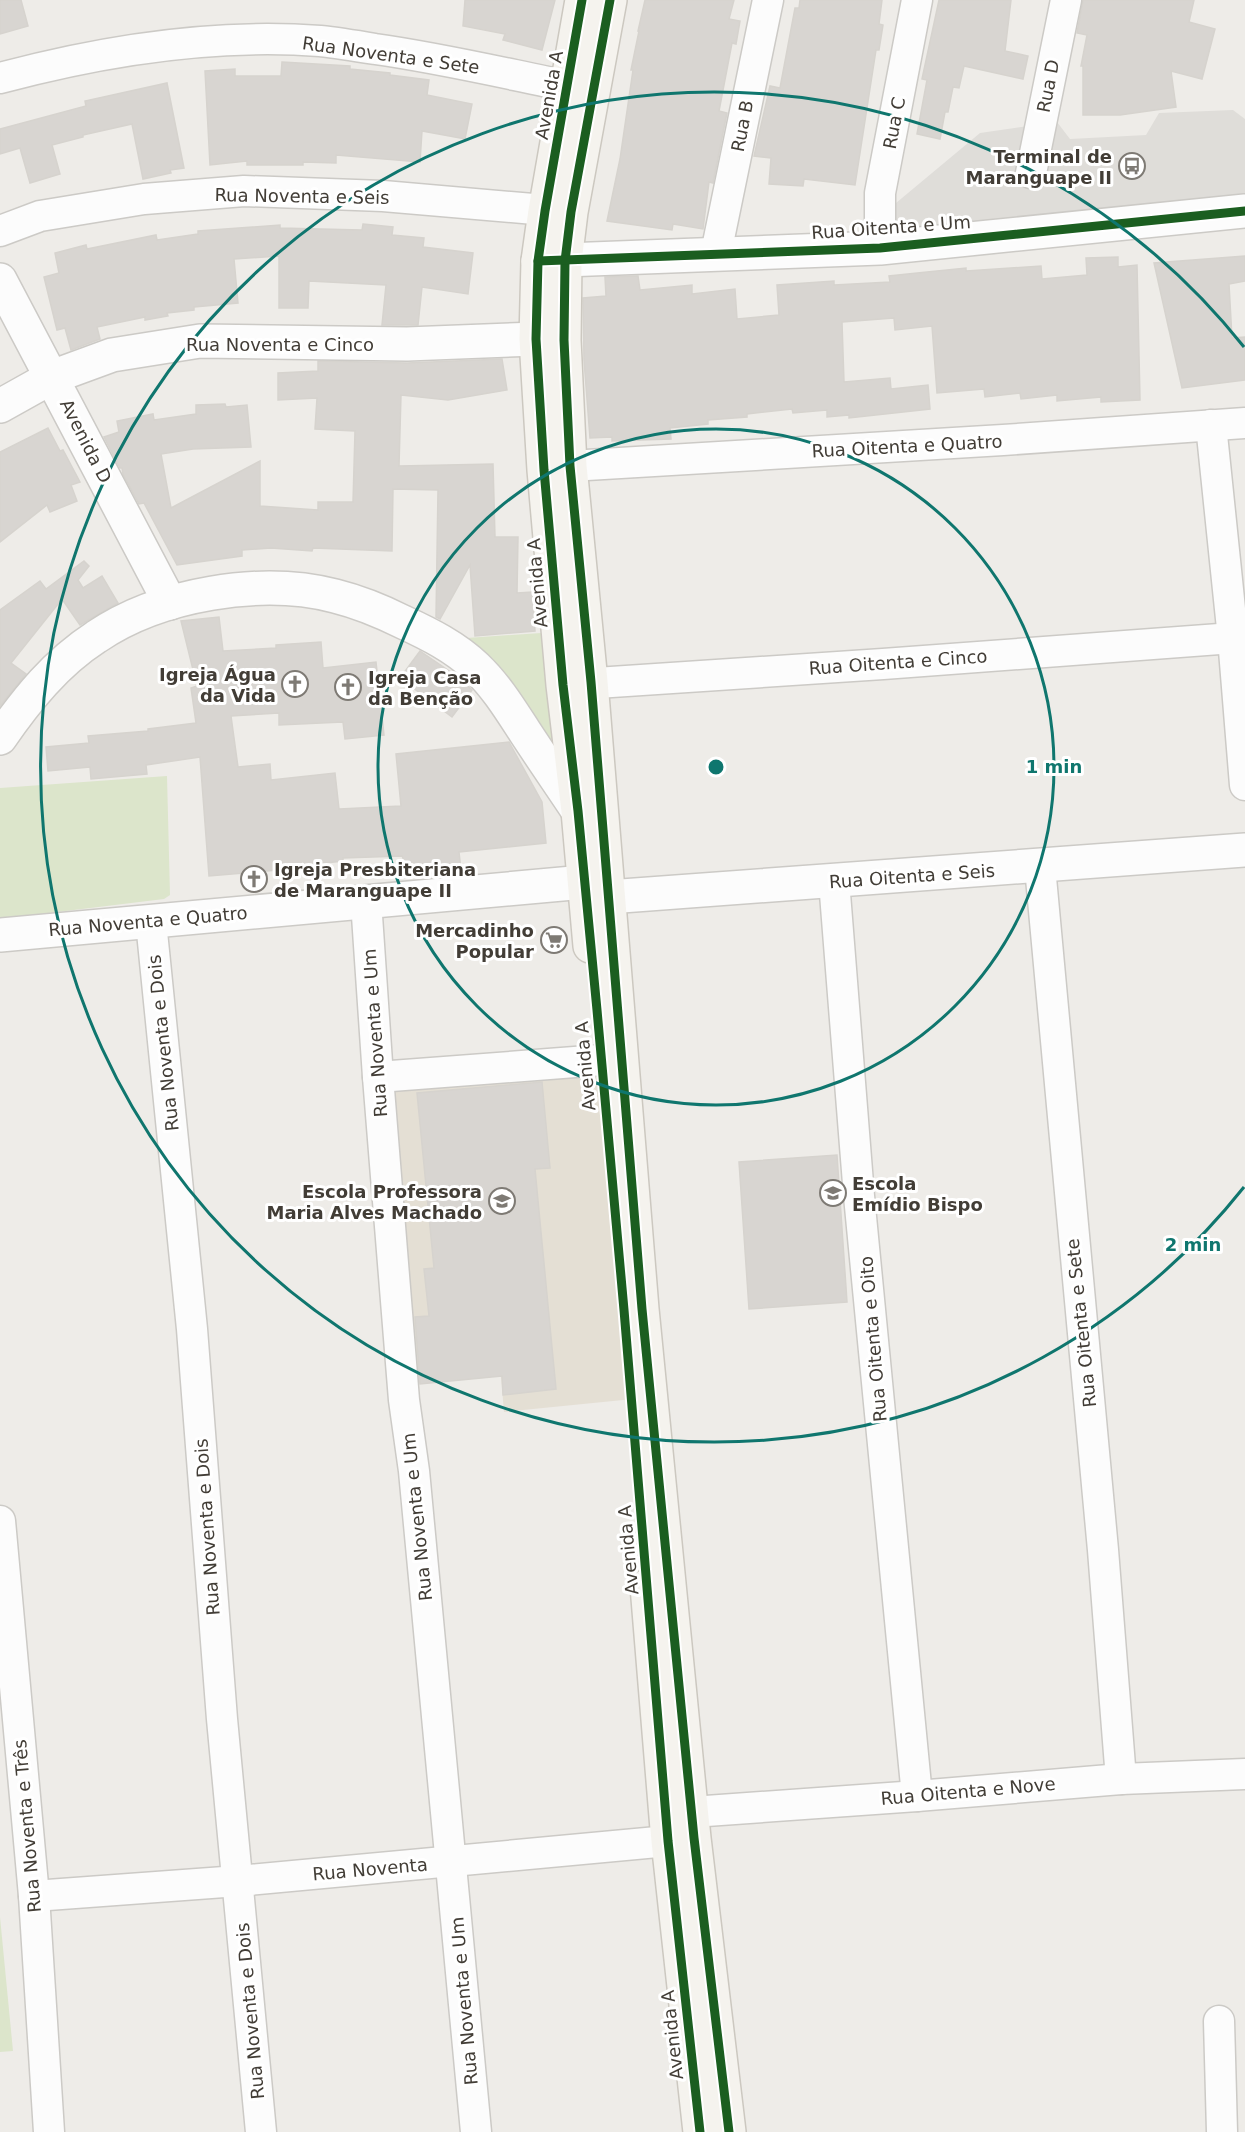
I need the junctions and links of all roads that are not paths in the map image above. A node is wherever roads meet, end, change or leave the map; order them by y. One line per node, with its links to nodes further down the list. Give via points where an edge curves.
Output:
1 (582, 0): 7 (main road, Avenida A)
2 (610, 0): 10 (main road, Avenida A)
3 (768, 0): 13 (street, Rua B)
4 (917, 0): 12 (street, Rua C, via 880,193)
5 (1066, 0): 8 (street, Rua D)
6 (0, 78): 7 (street, Rua Noventa e Sete, via 63,61 158,45 321,41 419,55)
7 (567, 86): 10 (main road, Avenida A)
8 (1031, 173)
9 (1245, 211): 12 (street, Rua Oitenta e Um)
10 (558, 212): 11 (street, Rua Noventa e Seis, via 384,196 244,191 144,199 40,216); 14 (main road, Avenida A)
11 (0, 231)
12 (880, 248): 13 (street, Rua Oitenta e Um)
13 (716, 253): 14 (street, Rua Oitenta e Um)
14 (552, 261): 16 (main road, Avenida A); 21 (main road, Avenida A, via 564,340)
15 (0, 280): 17 (street, Avenida D)
16 (536, 339): 17 (street, Rua Noventa e Cinco, via 407,344 200,341 112,355); 24 (main road, Avenida A, via 544,470)
17 (52, 377): 18 (street, Rua Noventa e Cinco); 22 (street, Avenida D)
18 (0, 405)
19 (1245, 423): 20 (street, Rua Oitenta e Quatro)
20 (1211, 425): 21 (street, Rua Oitenta e Quatro); 23 (street)
21 (570, 466): 24 (main road, Avenida A)
22 (170, 603): 25 (street, via 96,636 57,666); 27 (street, via 206,593 272,588 333,596 418,628 451,647 498,691)
23 (1233, 638): 24 (street, Rua Oitenta e Cinco); 26 (street)
24 (577, 684): 27 (main road, Avenida A); 31 (main road, Avenida A)
25 (0, 738)
26 (1245, 785)
27 (578, 811): 31 (main road, Avenida A)
28 (1245, 850): 29 (street, Rua Oitenta e Seis)
29 (1040, 867): 30 (street, Rua Oitenta e Seis); 39 (street, Rua Oitenta e Sete)
30 (834, 881): 31 (street, Rua Oitenta e Seis); 40 (street, Rua Oitenta e Oito, via 860,1208)
31 (596, 889): 32 (street, Rua Noventa e Quatro); 35 (main road, Avenida A); 41 (main road, Avenida A)
32 (366, 901): 33 (street, Rua Noventa e Quatro); 36 (street, Rua Noventa e Um)
33 (151, 922): 34 (street, Rua Noventa e Quatro); 44 (street, Rua Noventa e Dois, via 192,1329)
34 (0, 934)
35 (601, 1060): 36 (street); 42 (main road, Avenida A)
36 (378, 1077): 43 (street, Rua Noventa e Um, via 404,1400)
37 (0, 1521): 45 (street, Rua Noventa e Três)
38 (1245, 1774): 39 (street, Rua Oitenta e Nove)
39 (1121, 1779): 40 (street, Rua Oitenta e Nove)
40 (917, 1796): 41 (street, Rua Oitenta e Nove)
41 (692, 1812): 42 (street); 51 (main road, Avenida A)
42 (668, 1841): 43 (street, Rua Noventa); 50 (main road, Avenida A)
43 (451, 1861): 44 (street, Rua Noventa); 49 (street, Rua Noventa e Um)
44 (238, 1881): 45 (street, Rua Noventa); 48 (street, Rua Noventa e Dois)
45 (34, 1896): 47 (street, Rua Noventa e Três)
46 (1219, 2020): 52 (street)
47 (48, 2132)
48 (261, 2132)
49 (476, 2132)
50 (700, 2132)
51 (729, 2132)
52 (1222, 2132)

